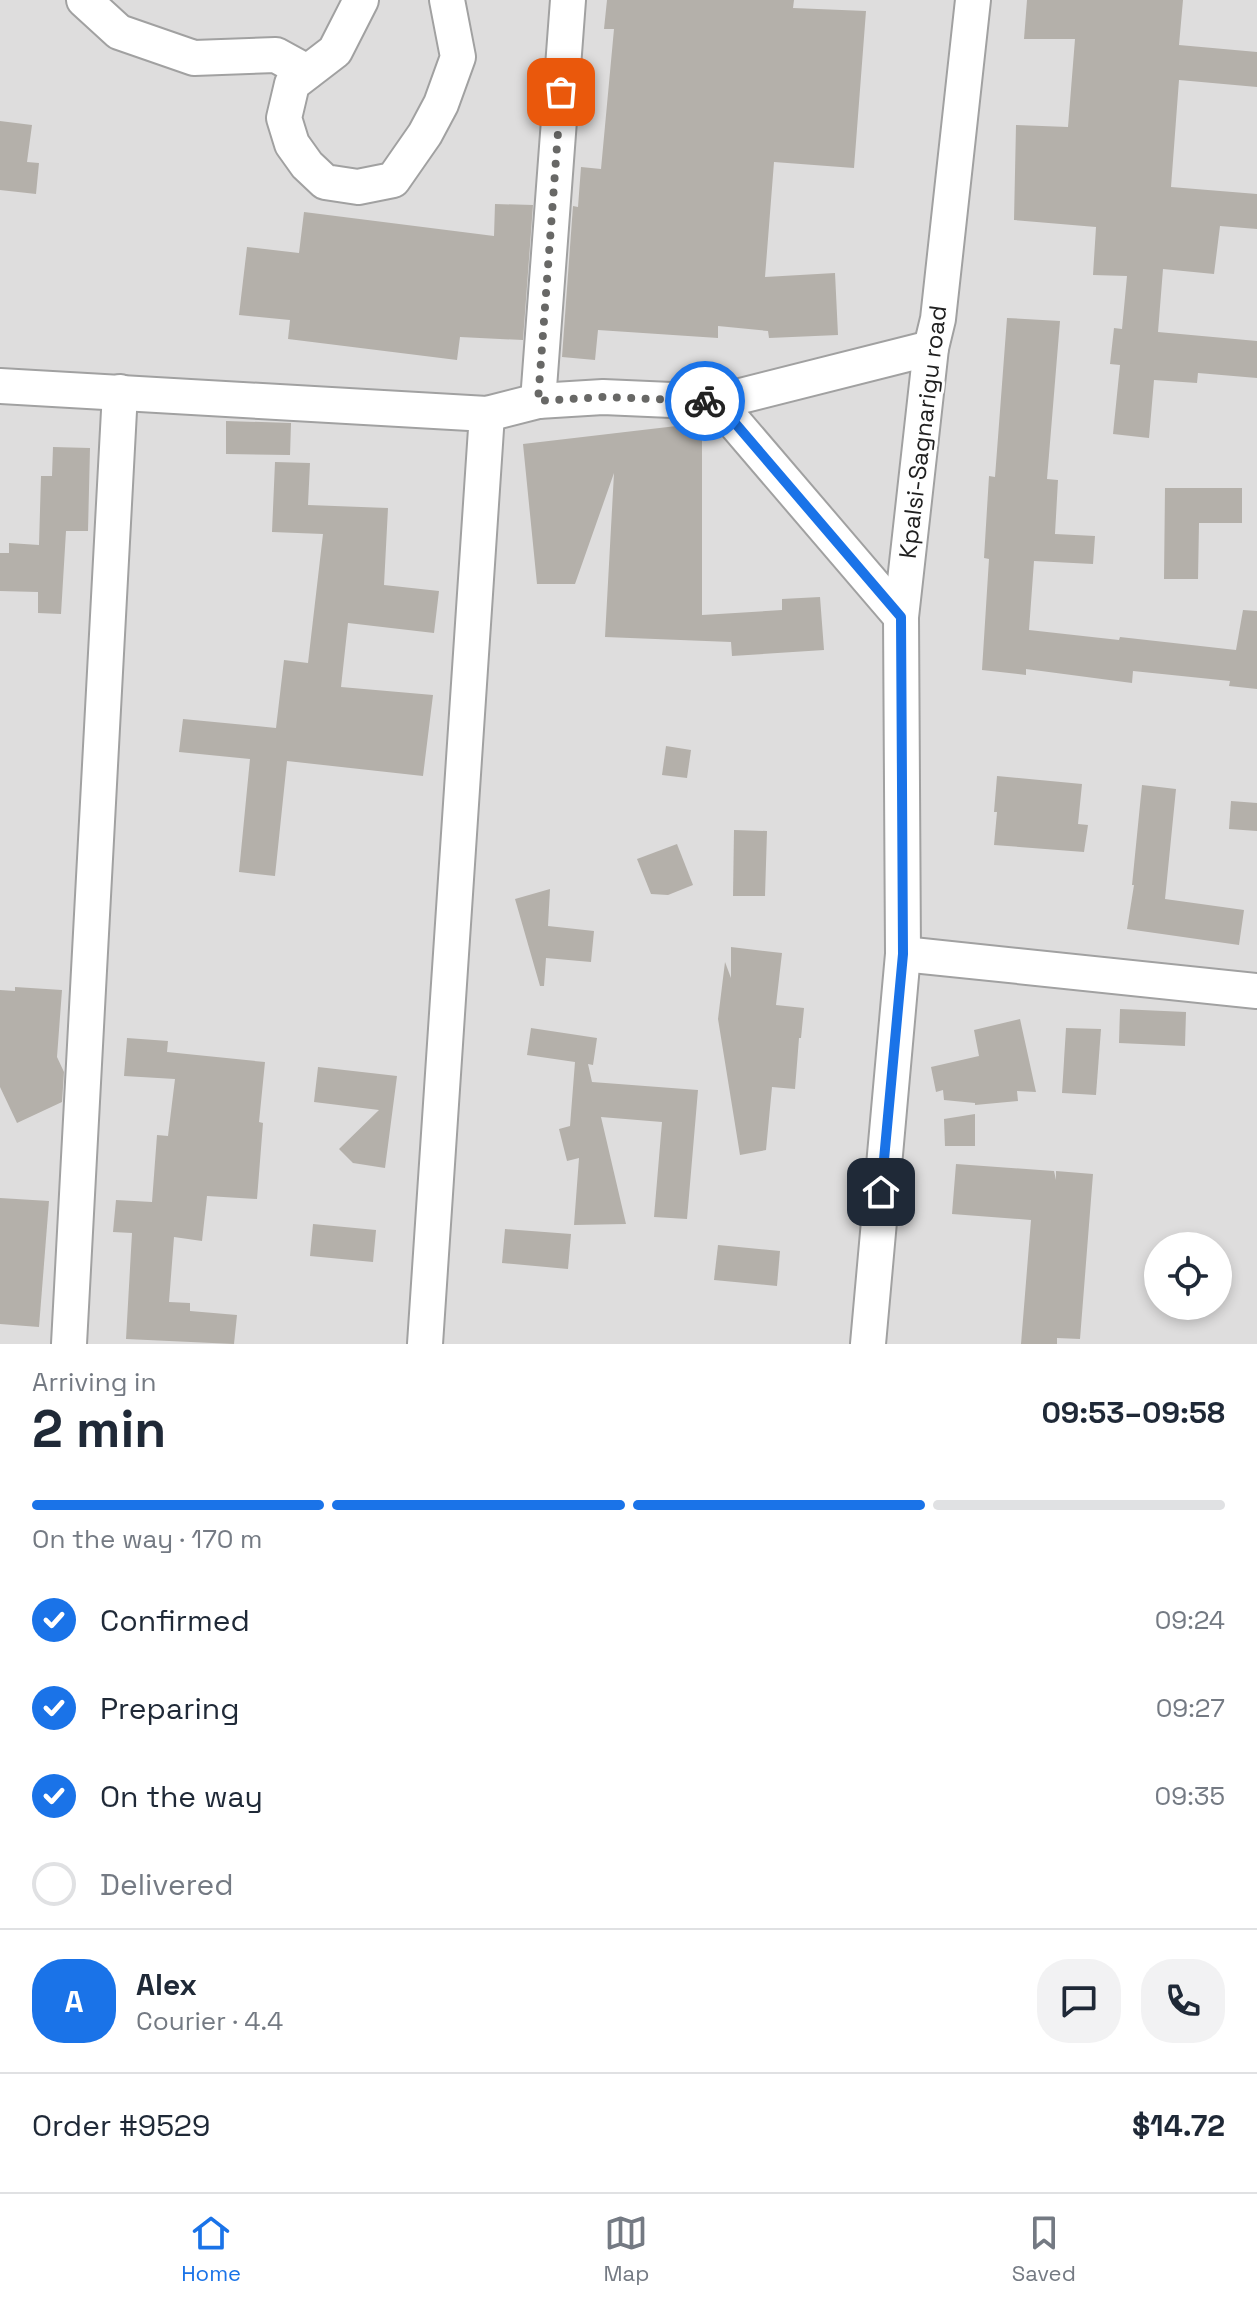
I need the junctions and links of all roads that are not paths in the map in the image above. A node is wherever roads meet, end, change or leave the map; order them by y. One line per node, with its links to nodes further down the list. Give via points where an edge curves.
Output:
1 (84, 0): 6 (street, via 119,32 194,58 276,55)
2 (361, 0): 6 (street, via 335,51)
3 (447, 0): 6 (street, via 458,57 441,104 393,180 358,187 325,182 307,165 292,144 284,118 292,84)
4 (568, 0): 10 (street)
5 (973, 0): 7 (street, Kpalsi-Sagnarigu road)
6 (307, 72)
7 (931, 348): 11 (street); 13 (street, Kpalsi-Sagnarigu road)
8 (0, 386): 9 (street)
9 (120, 392): 12 (street); 16 (street)
10 (538, 401): 11 (street, via 603,397); 12 (street)
11 (717, 402): 13 (street)
12 (487, 414): 17 (street)
13 (901, 617): 14 (street, Kpalsi-Sagnarigu road)
14 (903, 954): 15 (street); 18 (street, Kpalsi-Sagnarigu road)
15 (1257, 991)
16 (69, 1344)
17 (425, 1344)
18 (868, 1344)

